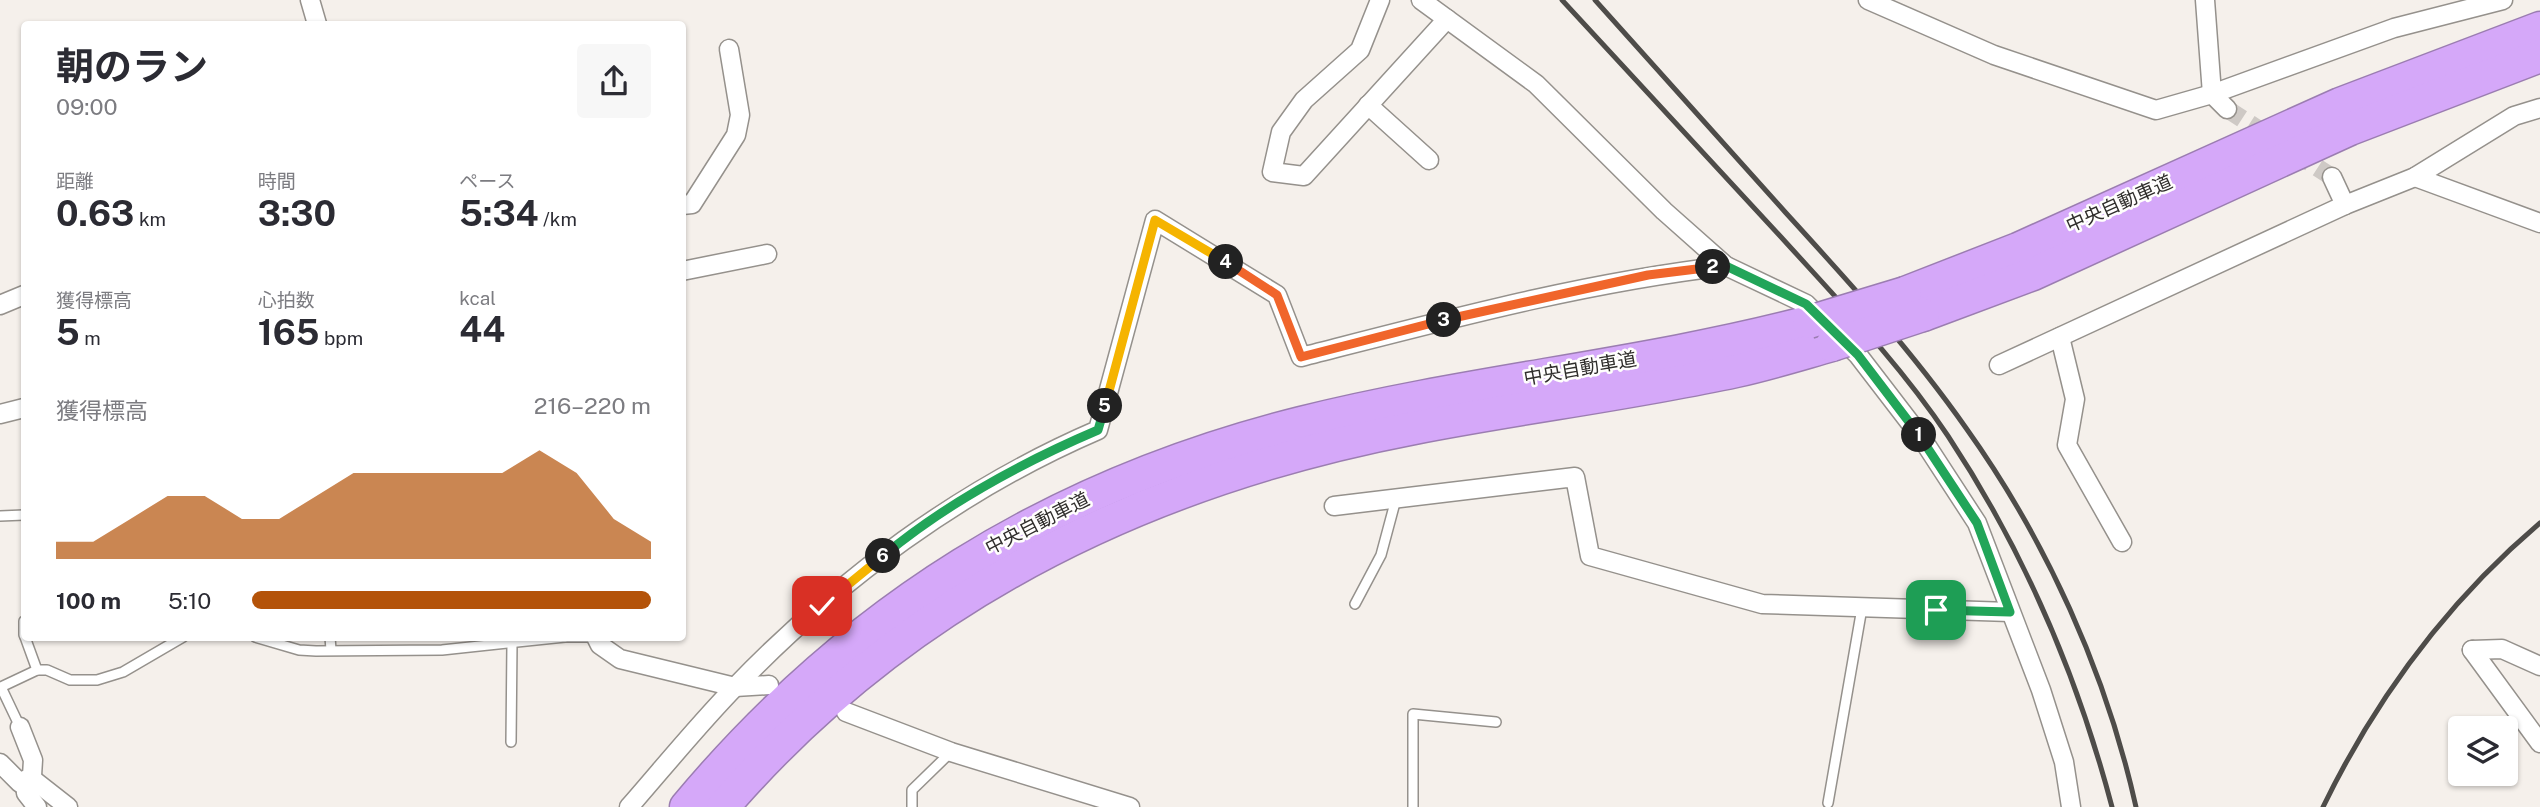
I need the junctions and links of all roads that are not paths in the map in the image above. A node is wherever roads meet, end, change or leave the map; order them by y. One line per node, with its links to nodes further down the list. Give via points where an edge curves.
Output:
1 (310, 0): 8 (street)
2 (1380, 0): 13 (street, via 1360,50 1304,100 1281,132 1272,172 1304,176)
3 (1421, 0): 7 (street)
4 (1868, 0): 12 (street, via 1994,55 2156,110)
5 (2205, 0): 12 (street)
6 (2503, 0): 12 (street, via 2394,28)
7 (1447, 19): 13 (street); 23 (street, via 1536,84)
8 (316, 21)
9 (2540, 28): 26 (highway, 中央自動車道, via 2340,104 2018,249)
10 (729, 49): 19 (street, via 740,115 736,135 692,204)
11 (2540, 55): 26 (highway, 中央自動車道, via 2350,129 2034,274)
12 (2212, 94): 15 (street)
13 (1368, 105): 16 (street)
14 (2540, 108): 18 (street, via 2514,116)
15 (2227, 109)
16 (1429, 160)
17 (2332, 177): 20 (street)
18 (2415, 177): 20 (street); 21 (street)
19 (686, 205)
20 (2345, 205): 28 (street)
21 (2540, 223)
22 (767, 254): 24 (street)
23 (1726, 266): 39 (street, via 1806,304 1858,355 1921,436 1977,523); 51 (street, via 1648,275 1457,316 1301,357 1277,295 1155,220 1098,430 1048,452 908,535)
24 (686, 270)
25 (21, 296): 27 (street)
26 (1914, 304): 64 (highway, 中央自動車道, bridge, via 1301,423 1215,447 1106,487 958,564 866,629 805,680 719,766); 65 (highway, 中央自動車道, bridge, via 1832,345 1737,371 1412,428 1227,475 1136,508 1014,570 861,670 807,718)
27 (0, 305)
28 (2060, 337): 29 (street); 36 (street, via 2075,399 2067,445)
29 (1999, 365)
30 (21, 409): 31 (street)
31 (0, 414)
32 (1396, 499): 33 (street); 37 (lane, via 1381,555); 38 (street, via 1575,477 1590,556 1762,604)
33 (1334, 506)
34 (21, 514): 35 (lane)
35 (0, 516)
36 (2122, 542)
37 (1355, 604)
38 (1862, 608): 39 (street); 60 (lane)
39 (2010, 612): 69 (street, via 2064,762)
40 (27, 641): 49 (lane)
41 (176, 641): 49 (lane, via 123,672 97,680 82,682)
42 (269, 641): 47 (lane, via 299,650)
43 (330, 641): 47 (lane)
44 (530, 641): 46 (lane)
45 (598, 641): 51 (street, via 621,659)
46 (512, 643): 47 (lane, via 442,650); 55 (lane)
47 (331, 650)
48 (2540, 666): 56 (street, via 2502,649 2472,650)
49 (37, 670): 54 (lane, via 1,687)
50 (769, 685): 51 (street)
51 (735, 687): 63 (street)
52 (846, 712): 57 (street)
53 (1496, 722): 68 (lane, via 1413,714)
54 (20, 727): 59 (street, via 34,766)
55 (511, 742)
56 (2540, 743)
57 (951, 752): 66 (lane, via 912,790); 67 (street)
58 (0, 763): 59 (street, via 14,780)
59 (28, 780): 61 (street, via 26,793); 62 (street)
60 (1828, 803)
61 (37, 807)
62 (68, 807)
63 (629, 807)
64 (686, 807)
65 (723, 807)
66 (912, 807)
67 (1130, 807)
68 (1413, 807)
69 (2071, 807)

